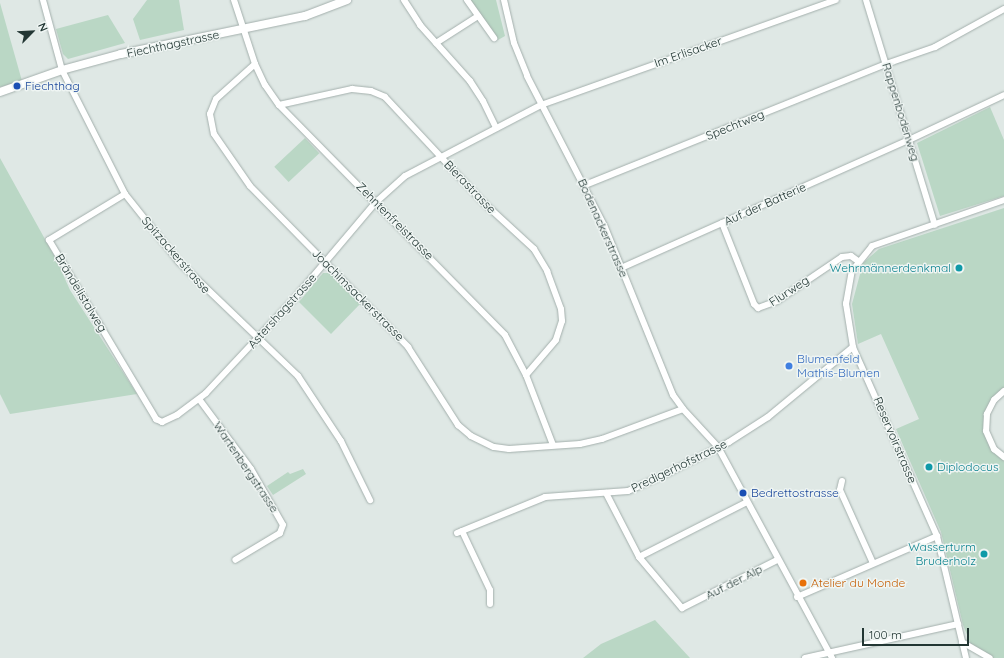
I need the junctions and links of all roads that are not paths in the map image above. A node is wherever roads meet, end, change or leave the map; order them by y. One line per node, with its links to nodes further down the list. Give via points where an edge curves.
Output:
1 (43, 0): 16 (street, Spitzackerstrasse)
2 (234, 0): 11 (street, Zehntenfreistrasse)
3 (347, 0): 11 (street, Fiechthagstrasse, via 305,16)
4 (404, 0): 13 (street)
5 (466, 0): 10 (street)
6 (504, 0): 19 (street, Bodenackerstrasse, via 514,44)
7 (836, 0): 19 (street, Im Erlisacker)
8 (866, 0): 15 (street, Rappenbodenweg)
9 (1004, 9): 15 (street, Spechtweg, via 935,48)
10 (478, 16): 12 (street); 13 (street)
11 (242, 30): 14 (street, Zehntenfreistrasse); 16 (street, Fiechthagstrasse, via 121,54)
12 (494, 38)
13 (436, 44): 21 (street, via 470,81)
14 (255, 64): 20 (street, Zehntenfreistrasse); 31 (street, Joachimsackerstrasse, via 216,99 210,114 210,125 242,177)
15 (886, 64): 22 (street, Rappenbodenweg); 24 (street, Spechtweg)
16 (62, 70): 17 (street, Fiechthagstrasse); 25 (street, Spitzackerstrasse)
17 (0, 92)
18 (1004, 95): 22 (street, Auf der Batterie)
19 (541, 104): 21 (street, Astershagstrasse); 24 (street, Bodenackerstrasse)
20 (279, 105): 23 (street, Bierastrasse, via 352,89 371,91 396,107); 27 (street, Zehntenfreistrasse)
21 (496, 128): 23 (street, Astershagstrasse)
22 (909, 140): 28 (street, Auf der Batterie); 29 (street, Rappenbodenweg)
23 (440, 156): 27 (street, Astershagstrasse, via 405,176); 35 (street, Bierastrasse, via 534,249 547,271 561,309 560,332)
24 (585, 185): 32 (street, Bodenackerstrasse)
25 (125, 194): 33 (street, Spitzackerstrasse, via 179,262 214,298); 39 (street, Brändelistalweg, via 49,240)
26 (1004, 200): 29 (street, Reservoirstrasse)
27 (375, 203): 31 (street, Astershagstrasse); 35 (street, Zehntenfreistrasse, via 505,334)
28 (722, 223): 30 (street, Flurweg, via 754,304 758,308 777,301 842,256 851,256); 32 (street, Auf der Batterie)
29 (935, 225): 30 (street, Reservoirstrasse, via 872,246)
30 (858, 260): 34 (street, Reservoirstrasse, via 852,271 846,304)
31 (324, 262): 33 (street, Astershagstrasse); 40 (street, Joachimsackerstrasse, via 408,347 458,424 471,436 494,447)
32 (621, 268): 38 (street, Bodenackerstrasse, via 669,386)
33 (258, 337): 37 (street, Astershagstrasse); 45 (street, Spitzackerstrasse, via 298,376 321,407)
34 (853, 347): 41 (street, Predigerhofstrasse, via 768,417); 47 (street, Reservoirstrasse)
35 (526, 375): 40 (street, Zehntenfreistrasse)
36 (1004, 391): 42 (street, via 989,409 986,426 994,449)
37 (199, 399): 39 (street, Astershagstrasse, via 167,421); 49 (street, Wartenbergstrasse, via 251,469 283,525 280,533)
38 (683, 409): 40 (street, Joachimsackerstrasse, via 602,439); 41 (street, Bodenackerstrasse)
39 (159, 422)
40 (553, 445)
41 (718, 447): 44 (street, Predigerhofstrasse, via 628,491); 46 (street, Bodenackerstrasse)
42 (1004, 457)
43 (842, 481): 51 (street, via 840,490)
44 (606, 493): 48 (street); 53 (street, Predigerhofstrasse, via 545,497 460,532 490,590)
45 (370, 500)
46 (747, 502): 48 (street); 50 (street, Bodenackerstrasse)
47 (936, 536): 51 (street); 54 (street, Reservoirstrasse)
48 (639, 557): 50 (street, Auf der Alp, via 682,608)
49 (235, 560)
50 (778, 560): 52 (street, Bodenackerstrasse)
51 (873, 563): 52 (street)
52 (797, 597): 56 (street, Bodenackerstrasse)
53 (490, 604)
54 (958, 624): 55 (street, Reservoirstrasse); 56 (street)
55 (962, 642): 58 (street, Reservoirstrasse); 59 (street)
56 (831, 656): 57 (street)
57 (805, 658)
58 (966, 658)
59 (990, 658)

